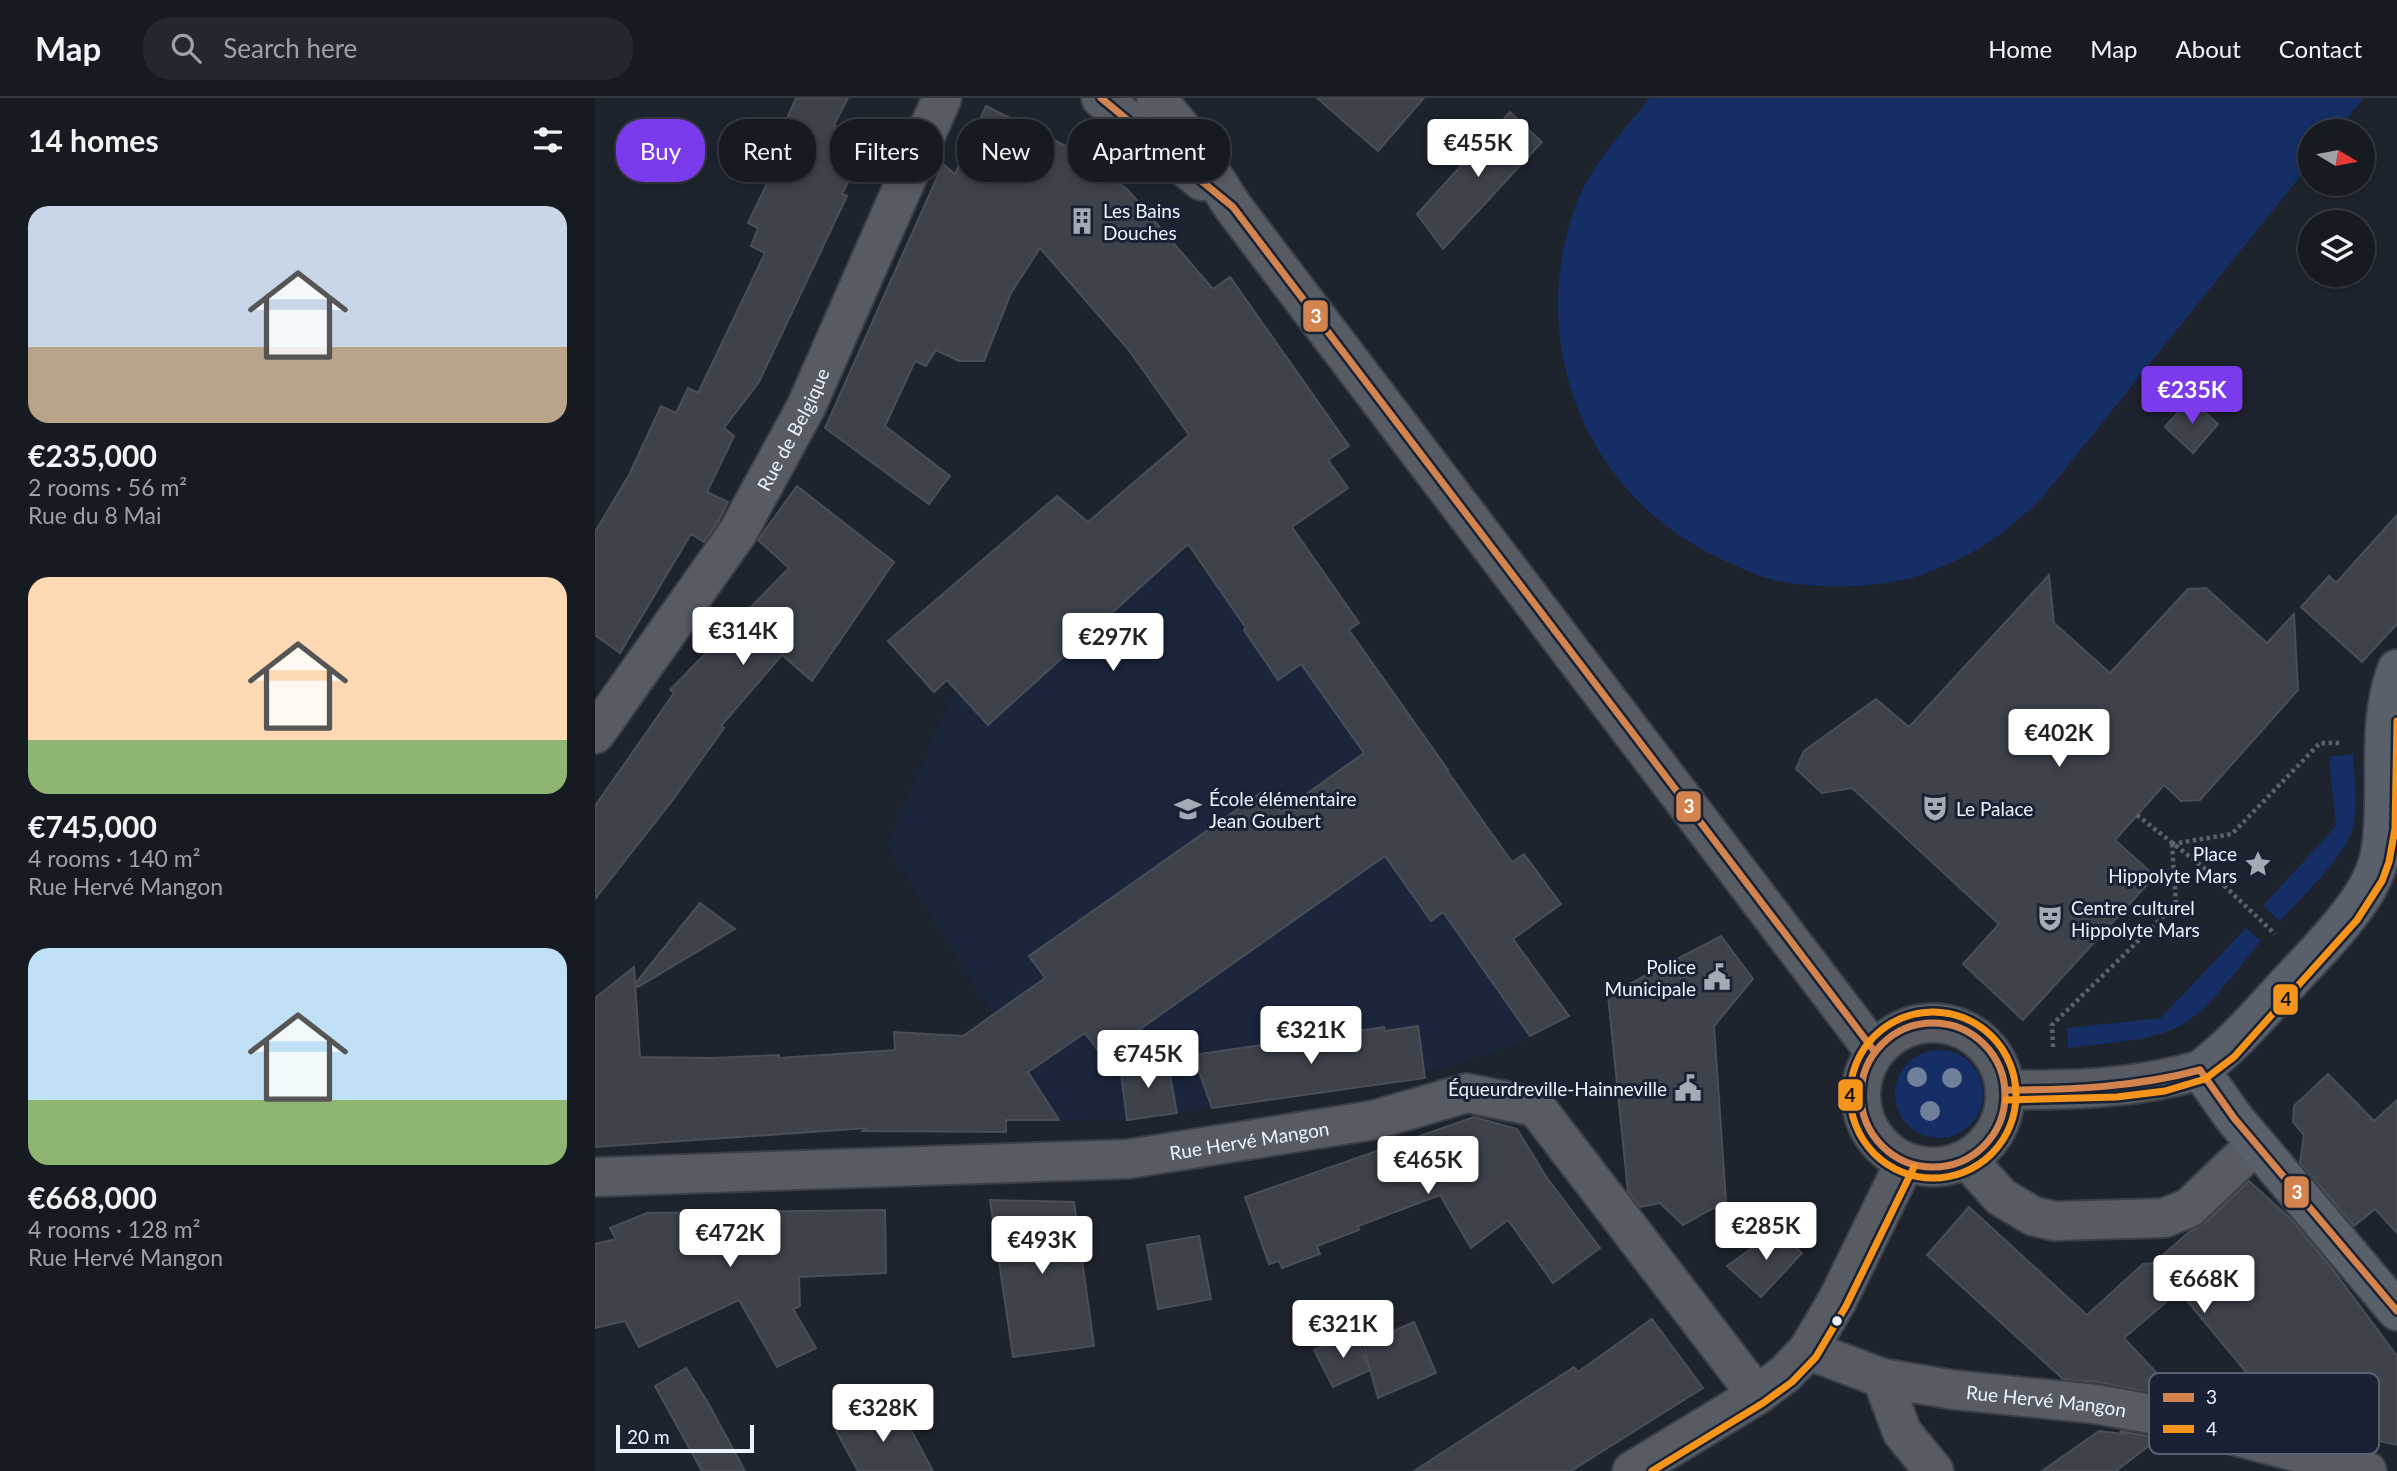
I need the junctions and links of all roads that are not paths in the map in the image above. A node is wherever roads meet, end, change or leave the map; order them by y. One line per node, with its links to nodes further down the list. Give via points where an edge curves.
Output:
1 (943, 98): 6 (street, Rue de Belgique, via 806,407 738,532)
2 (1101, 98): 4 (street)
3 (1156, 98): 4 (street, via 1187,135)
4 (1233, 207): 8 (street)
5 (2397, 669): 7 (main road, via 2388,700)
6 (601, 716)
7 (2391, 796): 9 (main road, via 2381,853 2362,897 2236,1040)
8 (1875, 1052): 10 (street, via 1893,1034 1916,1024 1941,1022 1965,1029 1985,1044 2000,1065); 13 (street, via 1864,1071 1863,1114 1872,1134)
9 (2200, 1070): 10 (street, via 2116,1087); 11 (main road)
10 (2006, 1090): 12 (street, via 1997,1130)
11 (2256, 1144): 12 (street, via 2189,1208 2164,1218 2054,1221 2033,1216 2001,1197); 15 (main road)
12 (1967, 1159): 13 (street, via 1947,1166)
13 (1905, 1162): 16 (street)
14 (595, 1177): 18 (street, Rue Hervé Mangon, via 1128,1159 1374,1120 1467,1093 1537,1107)
15 (2397, 1311)
16 (1808, 1350): 17 (street, Rue Hervé Mangon); 18 (street)
17 (1882, 1378): 19 (street, Rue Hervé Mangon); 22 (street, via 1902,1432)
18 (1758, 1395): 21 (street)
19 (2149, 1414)
20 (2303, 1454): 23 (street, Rue Hervé Mangon)
21 (1632, 1471)
22 (1934, 1471)
23 (2367, 1471)

